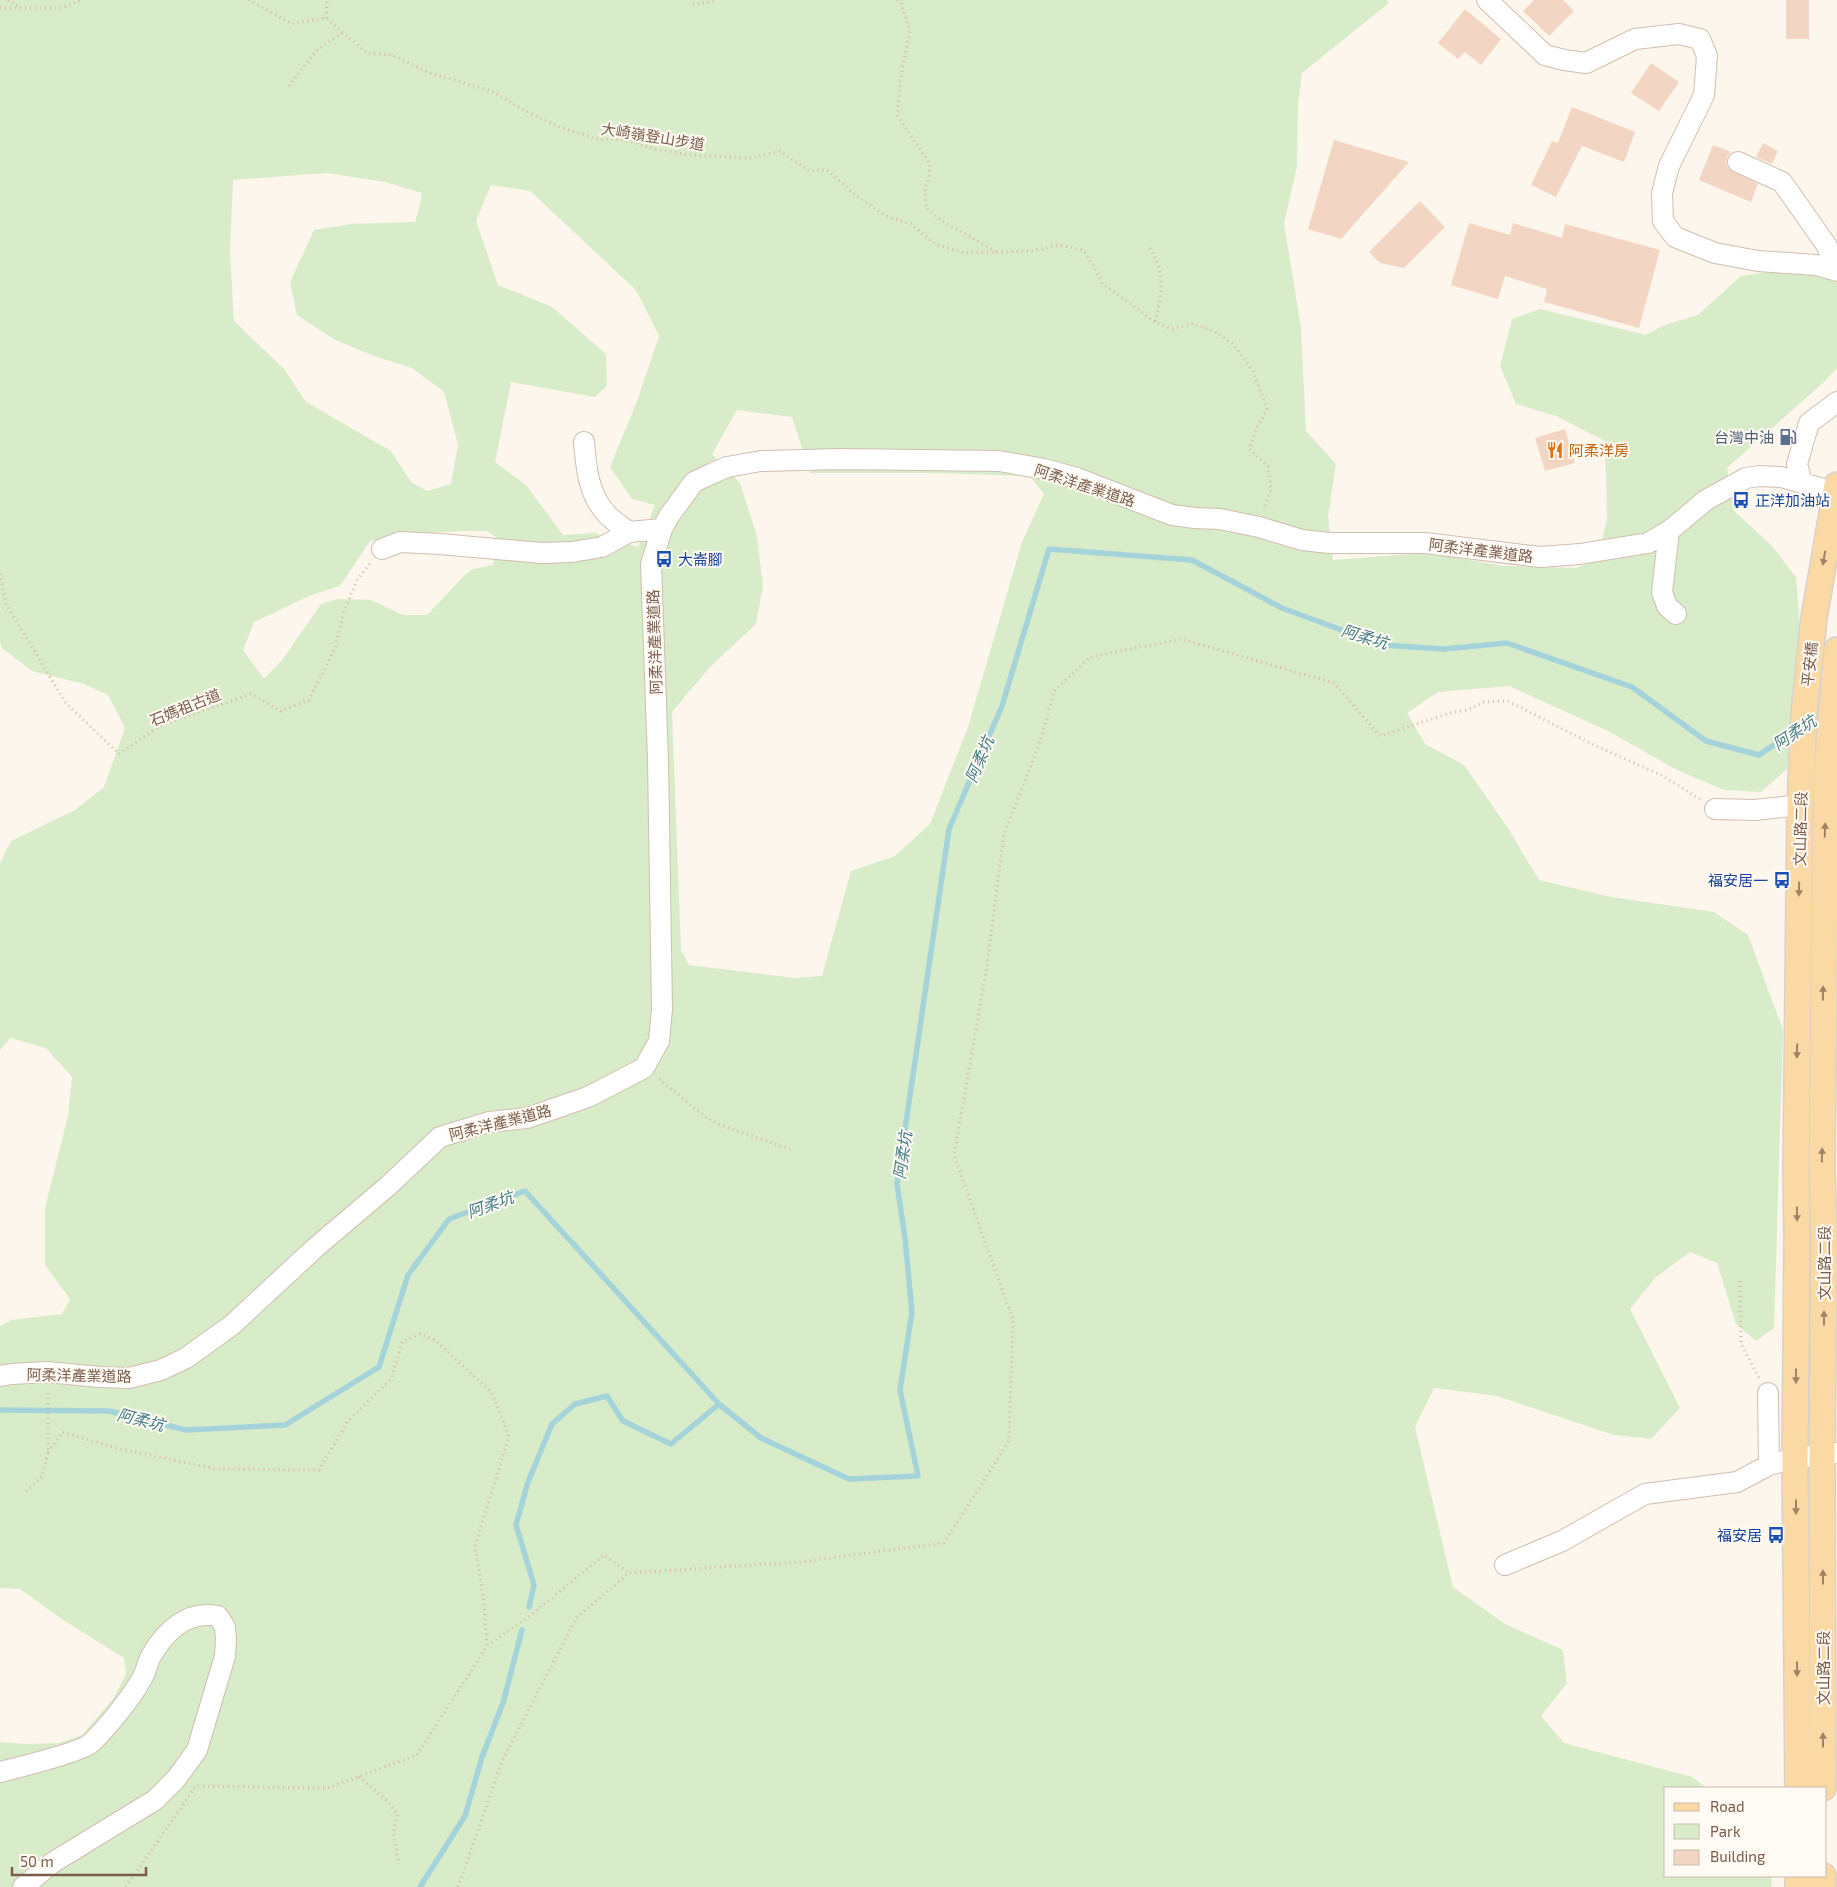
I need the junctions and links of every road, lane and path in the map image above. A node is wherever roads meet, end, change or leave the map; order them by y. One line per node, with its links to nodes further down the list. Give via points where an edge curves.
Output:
1 (8, 0): 10 (path)
2 (81, 0): 10 (path, via 62,8)
3 (249, 0): 11 (path, via 292,24)
4 (327, 0): 11 (path)
5 (717, 0): 8 (path)
6 (897, 0): 16 (path, via 901,3 910,31 897,115 930,164 925,188 926,208 942,221)
7 (1488, 0): 17 (street, via 1544,55 1564,60 1586,63 1635,39 1679,34 1700,39 1707,56 1704,95 1669,166 1662,193 1663,221 1675,237 1715,253)
8 (694, 5)
9 (0, 8): 10 (path)
10 (22, 8)
11 (326, 18): 12 (path, 大崎嶺登山步道)
12 (342, 33): 13 (path, via 316,51); 16 (path, 大崎嶺登山步道, via 367,54 392,55 430,72 492,91 557,126 596,139 624,140 689,155 752,158 780,151 809,171 827,170 886,216 911,224 935,244 964,253)
13 (289, 86)
14 (1738, 162): 17 (street, via 1782,182 1827,246)
15 (1150, 248): 18 (path, via 1158,263 1162,291)
16 (998, 252): 18 (path, 大崎嶺登山步道, via 1032,251 1060,245 1082,250 1102,283)
17 (1835, 270)
18 (1155, 322): 23 (path, 大崎嶺登山步道, via 1172,329 1192,324 1214,331 1233,344 1253,371 1267,409 1250,449 1268,466 1271,489)
19 (1837, 402): 21 (street, via 1809,423 1797,464)
20 (584, 442): 26 (street, via 587,476 595,495 604,512)
21 (1802, 483): 22 (street, 阿柔洋產業道路); 25 (street, 阿柔洋產業道路, via 1781,477 1746,478 1706,500)
22 (1836, 490): 32 (main road, 平安橋, one-way to 32, via 1814,618)
23 (1259, 527): 24 (street, 阿柔洋產業道路, via 1220,519 1172,515 1044,468 999,461 842,459 761,461 727,468 694,482); 25 (street, 阿柔洋產業道路, via 1302,540 1330,543 1425,542 1540,556 1580,554 1648,543)
24 (662, 528): 26 (street); 35 (street, 阿柔洋產業道路, via 651,564 662,1009 659,1041)
25 (1669, 531): 29 (street, via 1662,592 1667,606)
26 (629, 532): 27 (street, via 602,547 572,552 542,553 400,542)
27 (382, 549): 28 (path, 石媽祖古道, via 357,580 344,612 335,648 309,700 281,711 251,694 160,726 119,754 65,702 6,604)
28 (0, 574)
29 (1676, 614)
30 (1837, 650): 31 (main road, 平安橋)
31 (1827, 768): 38 (main road, 文山路二段, one-way to 31, via 1822,1158)
32 (1802, 770): 33 (main road, 文山路二段)
33 (1800, 806): 34 (street); 37 (main road, 文山路二段, one-way to 37)
34 (1715, 809): 49 (path, via 1663,776 1508,701 1483,702 1468,710 1380,736 1334,683 1181,639 1090,657 1054,691 1038,745 1004,834 986,972 954,1154 1013,1320 1009,1441 944,1543 800,1562)
35 (644, 1068): 36 (path, via 707,1118); 40 (street, 阿柔洋產業道路, via 588,1097 527,1118 489,1122 440,1137 232,1325 186,1358 161,1370 130,1378 47,1372)
36 (790, 1149)
37 (1797, 1240): 38 (street); 45 (main road, 文山路二段, one-way to 45)
38 (1831, 1242): 44 (main road, 文山路二段, one-way to 38)
39 (1740, 1281): 42 (path, via 1741,1344)
40 (0, 1376)
41 (56, 1388): 43 (path, via 48,1388)
42 (1768, 1393): 46 (street)
43 (48, 1452): 47 (path, via 42,1477); 50 (path, via 63,1432 116,1448 216,1469 319,1470 348,1421 391,1379 402,1342 420,1334 435,1340 492,1393 510,1436 475,1546)
44 (1830, 1454): 45 (street); 54 (main road, 文山路二段, one-way to 44)
45 (1795, 1458): 46 (street); 53 (main road, 文山路二段, one-way to 53)
46 (1769, 1465): 48 (street, via 1737,1482 1645,1494 1562,1540)
47 (26, 1491)
48 (1505, 1565)
49 (629, 1573): 50 (path, via 604,1556); 58 (path, via 577,1617 502,1761)
50 (487, 1646): 52 (path, via 417,1755)
51 (0, 1772): 56 (street, via 90,1745 141,1681 165,1634 188,1618 206,1614 218,1616 225,1627 224,1656 197,1750 155,1800 67,1854)
52 (358, 1776): 55 (path, via 398,1814 393,1833); 57 (path, via 327,1788 196,1786)
53 (1798, 1787)
54 (1823, 1787)
55 (399, 1864)
56 (23, 1887)
57 (126, 1887)
58 (458, 1887)

